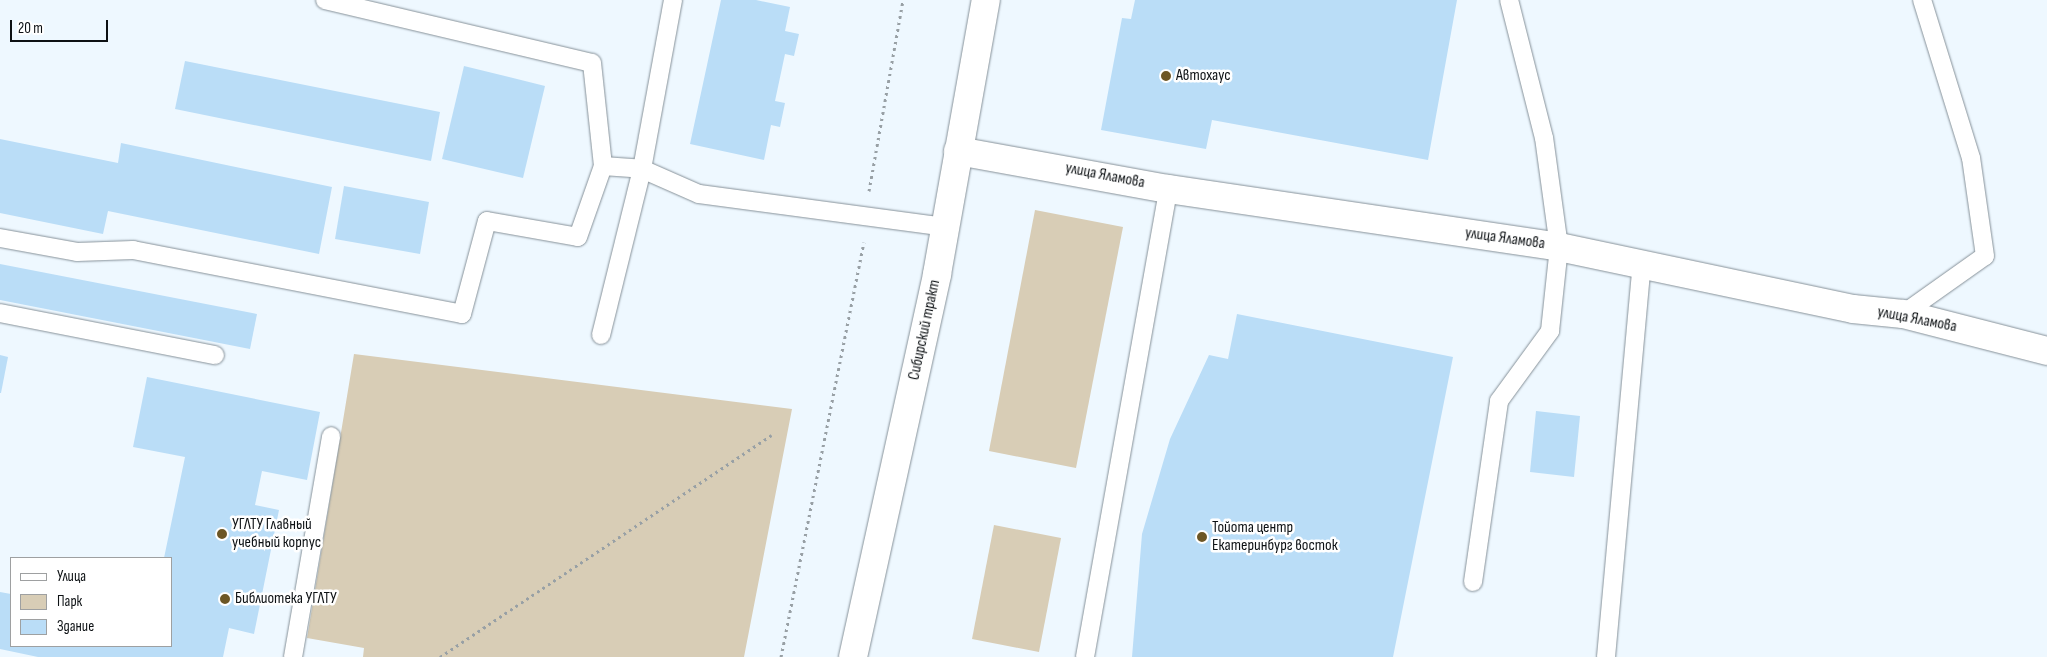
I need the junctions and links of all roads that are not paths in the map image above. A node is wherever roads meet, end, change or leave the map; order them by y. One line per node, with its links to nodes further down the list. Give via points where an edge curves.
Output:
1 (325, 0): 7 (lane, via 592,63)
2 (673, 0): 8 (lane)
3 (986, 0): 6 (street, Сибирский тракт)
4 (1508, 0): 12 (lane, via 1544,138)
5 (1922, 0): 15 (lane, via 1971,158 1985,256)
6 (958, 151): 9 (street, улица Яламова); 10 (street, Сибирский тракт)
7 (603, 166): 8 (lane); 11 (lane, via 578,237 487,221 462,314 133,250 77,252)
8 (642, 169): 10 (lane, via 699,194); 16 (lane)
9 (1168, 189): 12 (street, улица Яламова); 23 (lane)
10 (945, 227): 22 (street, Сибирский тракт)
11 (0, 238)
12 (1559, 247): 13 (street, улица Яламова); 20 (lane, via 1550,330 1499,401)
13 (1642, 265): 15 (street, улица Яламова, via 1854,309); 24 (lane)
14 (0, 313): 18 (lane)
15 (1903, 314): 17 (street, улица Яламова)
16 (601, 335)
17 (2047, 351)
18 (216, 356)
19 (331, 436): 21 (lane)
20 (1473, 582)
21 (293, 657)
22 (853, 657)
23 (1085, 657)
24 (1606, 657)

